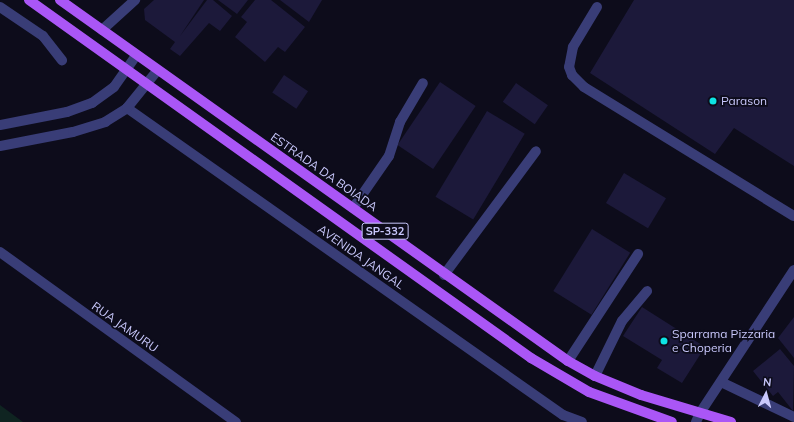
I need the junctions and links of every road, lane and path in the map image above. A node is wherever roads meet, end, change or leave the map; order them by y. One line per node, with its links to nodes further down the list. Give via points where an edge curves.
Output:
1 (29, 0): 9 (main road, SP-332)
2 (60, 0): 6 (main road, ESTRADA DA BOIADA / SP-332)
3 (135, 0): 6 (street)
4 (0, 7): 8 (street, via 43,36)
5 (597, 7): 18 (street, via 573,47 569,67 572,75 584,87)
6 (102, 30): 7 (main road, ESTRADA DA BOIADA / SP-332)
7 (136, 55): 9 (street); 10 (main road, ESTRADA DA BOIADA / SP-332)
8 (62, 60)
9 (126, 70): 12 (main road, SP-332); 14 (street, via 114,86 92,104 67,112)
10 (157, 71): 12 (street); 17 (main road, ESTRADA DA BOIADA / SP-332)
11 (423, 83): 17 (street, via 400,122 389,156)
12 (147, 85): 13 (street); 32 (main road, SP-332, via 531,358 589,392)
13 (127, 108): 15 (street, via 105,122 73,132); 28 (street, AVENIDA JANGAL)
14 (0, 125)
15 (0, 146)
16 (536, 151): 22 (street)
17 (353, 208): 22 (main road, ESTRADA DA BOIADA / SP-332)
18 (794, 216)
19 (0, 252): 30 (street, RUA JAMURU)
20 (638, 254): 24 (street)
21 (794, 270): 26 (street)
22 (444, 275): 24 (main road, ESTRADA DA BOIADA / SP-332)
23 (647, 291): 25 (street, via 622,321)
24 (568, 361): 25 (main road, ESTRADA DA BOIADA / SP-332)
25 (595, 376): 29 (main road, ESTRADA DA BOIADA / SP-332)
26 (721, 382): 27 (street); 29 (street)
27 (794, 417)
28 (560, 418): 31 (street, AVENIDA JANGAL)
29 (698, 418): 33 (main road, ESTRADA DA BOIADA / SP-332)
30 (236, 422)
31 (582, 422)
32 (672, 422)
33 (731, 422)

